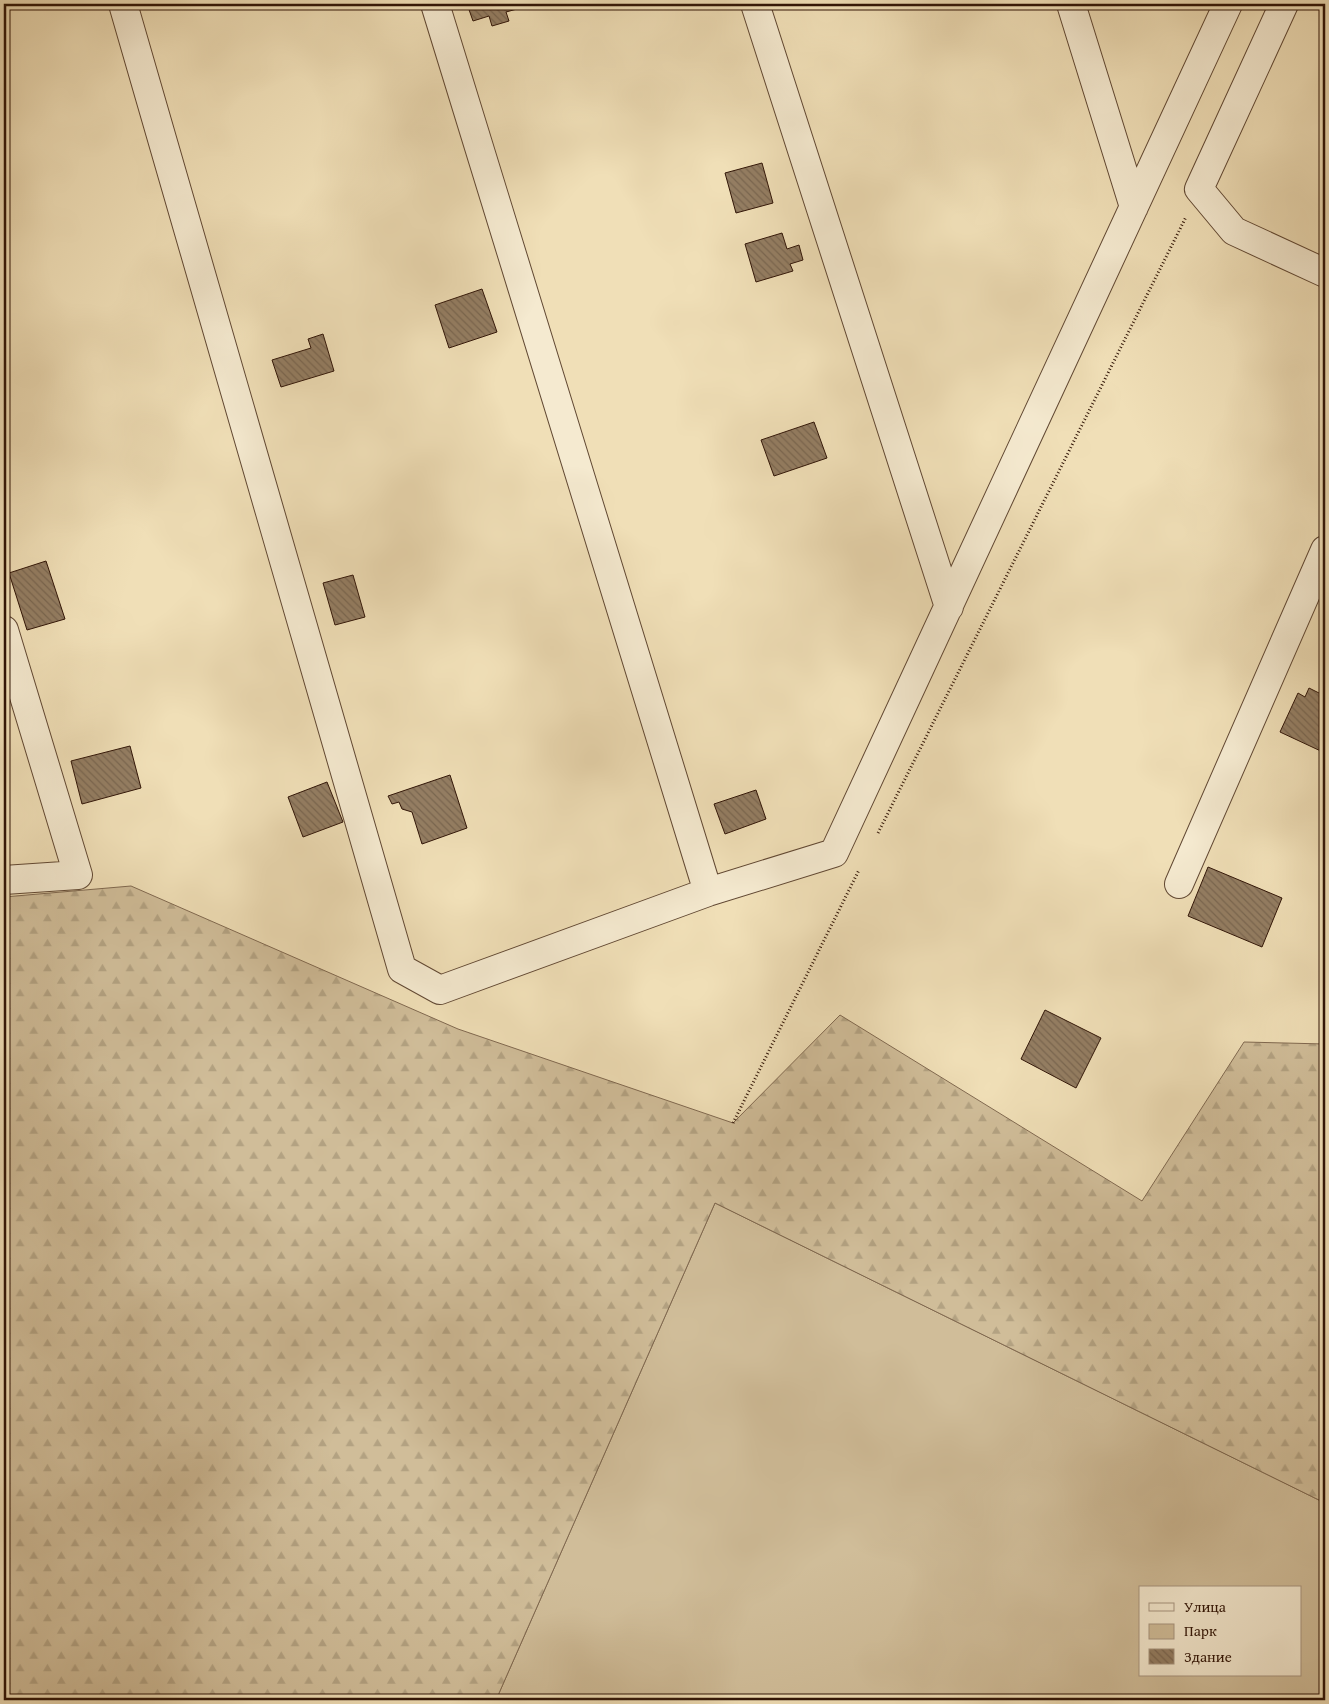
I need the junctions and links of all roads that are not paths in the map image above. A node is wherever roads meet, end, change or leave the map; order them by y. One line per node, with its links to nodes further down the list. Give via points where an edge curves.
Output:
1 (123, 4): 14 (street, via 402,969 440,990)
2 (434, 4): 14 (street)
3 (755, 4): 10 (street)
4 (1071, 4): 7 (street)
5 (1228, 4): 7 (street)
6 (1284, 4): 8 (street, via 1200,189 1234,231)
7 (1134, 207): 10 (street)
8 (1325, 273)
9 (1325, 550): 13 (street)
10 (949, 607): 14 (street, via 834,852)
11 (4, 630): 12 (street, via 78,875)
12 (4, 880)
13 (1179, 884)
14 (708, 892)

